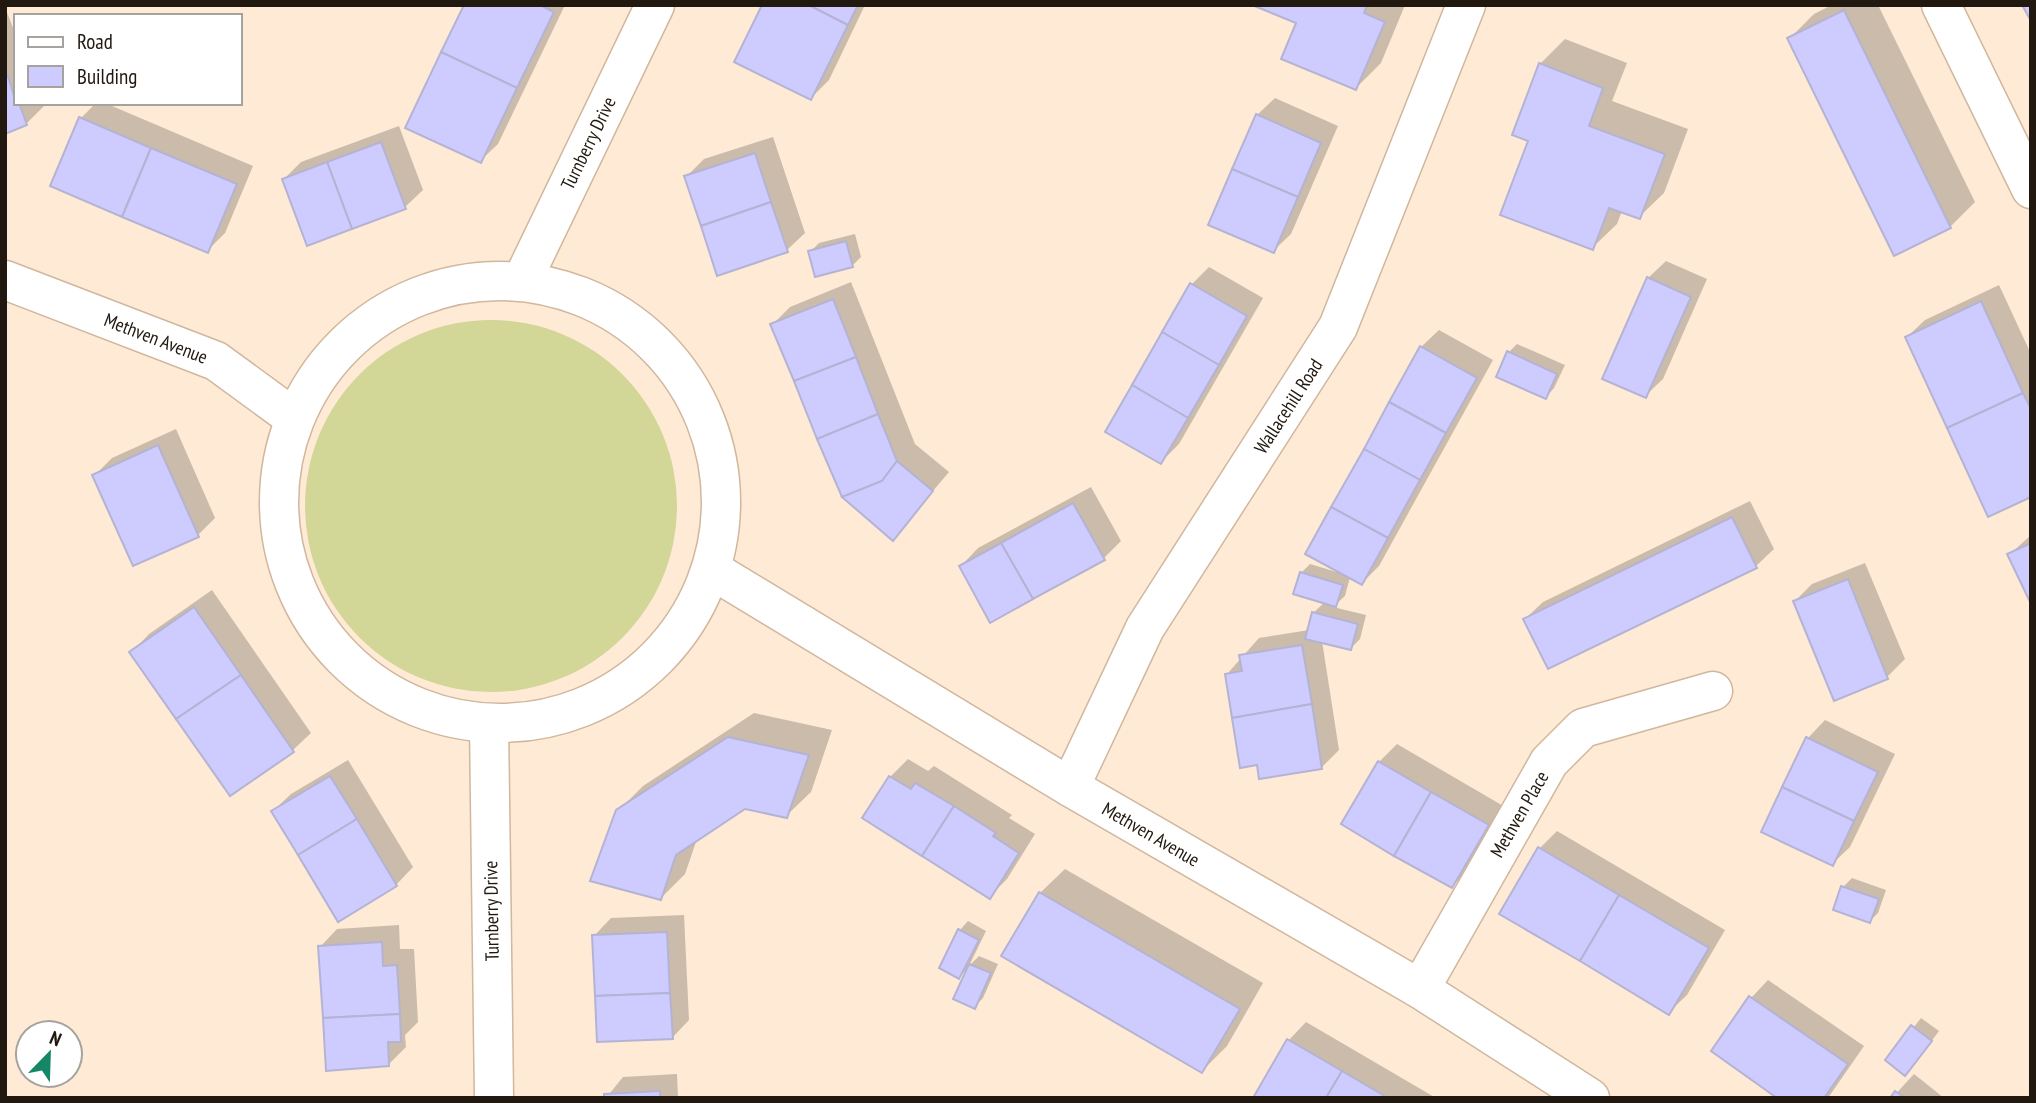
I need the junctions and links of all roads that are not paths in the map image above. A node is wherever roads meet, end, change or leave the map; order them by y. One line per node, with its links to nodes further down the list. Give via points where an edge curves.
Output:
1 (655, 5): 6 (street, Turnberry Drive)
2 (1466, 5): 11 (street, Wallacehill Road, via 1338,327 1145,628)
3 (1941, 5): 4 (street)
4 (2031, 189)
5 (5, 280): 7 (street, Methven Avenue, via 216,361)
6 (522, 281): 7 (street, via 451,285 385,312 331,358); 8 (street, via 586,297 642,332 686,381 713,440 723,506)
7 (294, 418): 10 (street, via 279,476 281,536 298,595 330,646 375,686 430,713)
8 (712, 570): 10 (street, via 678,635 626,685 561,716); 11 (street, Methven Avenue)
9 (1713, 691): 12 (street, Methven Place, via 1583,729 1549,762)
10 (489, 724): 13 (street, Turnberry Drive)
11 (1070, 787): 12 (street, Methven Avenue)
12 (1420, 989): 14 (street, Methven Avenue)
13 (494, 1098)
14 (1590, 1098)

